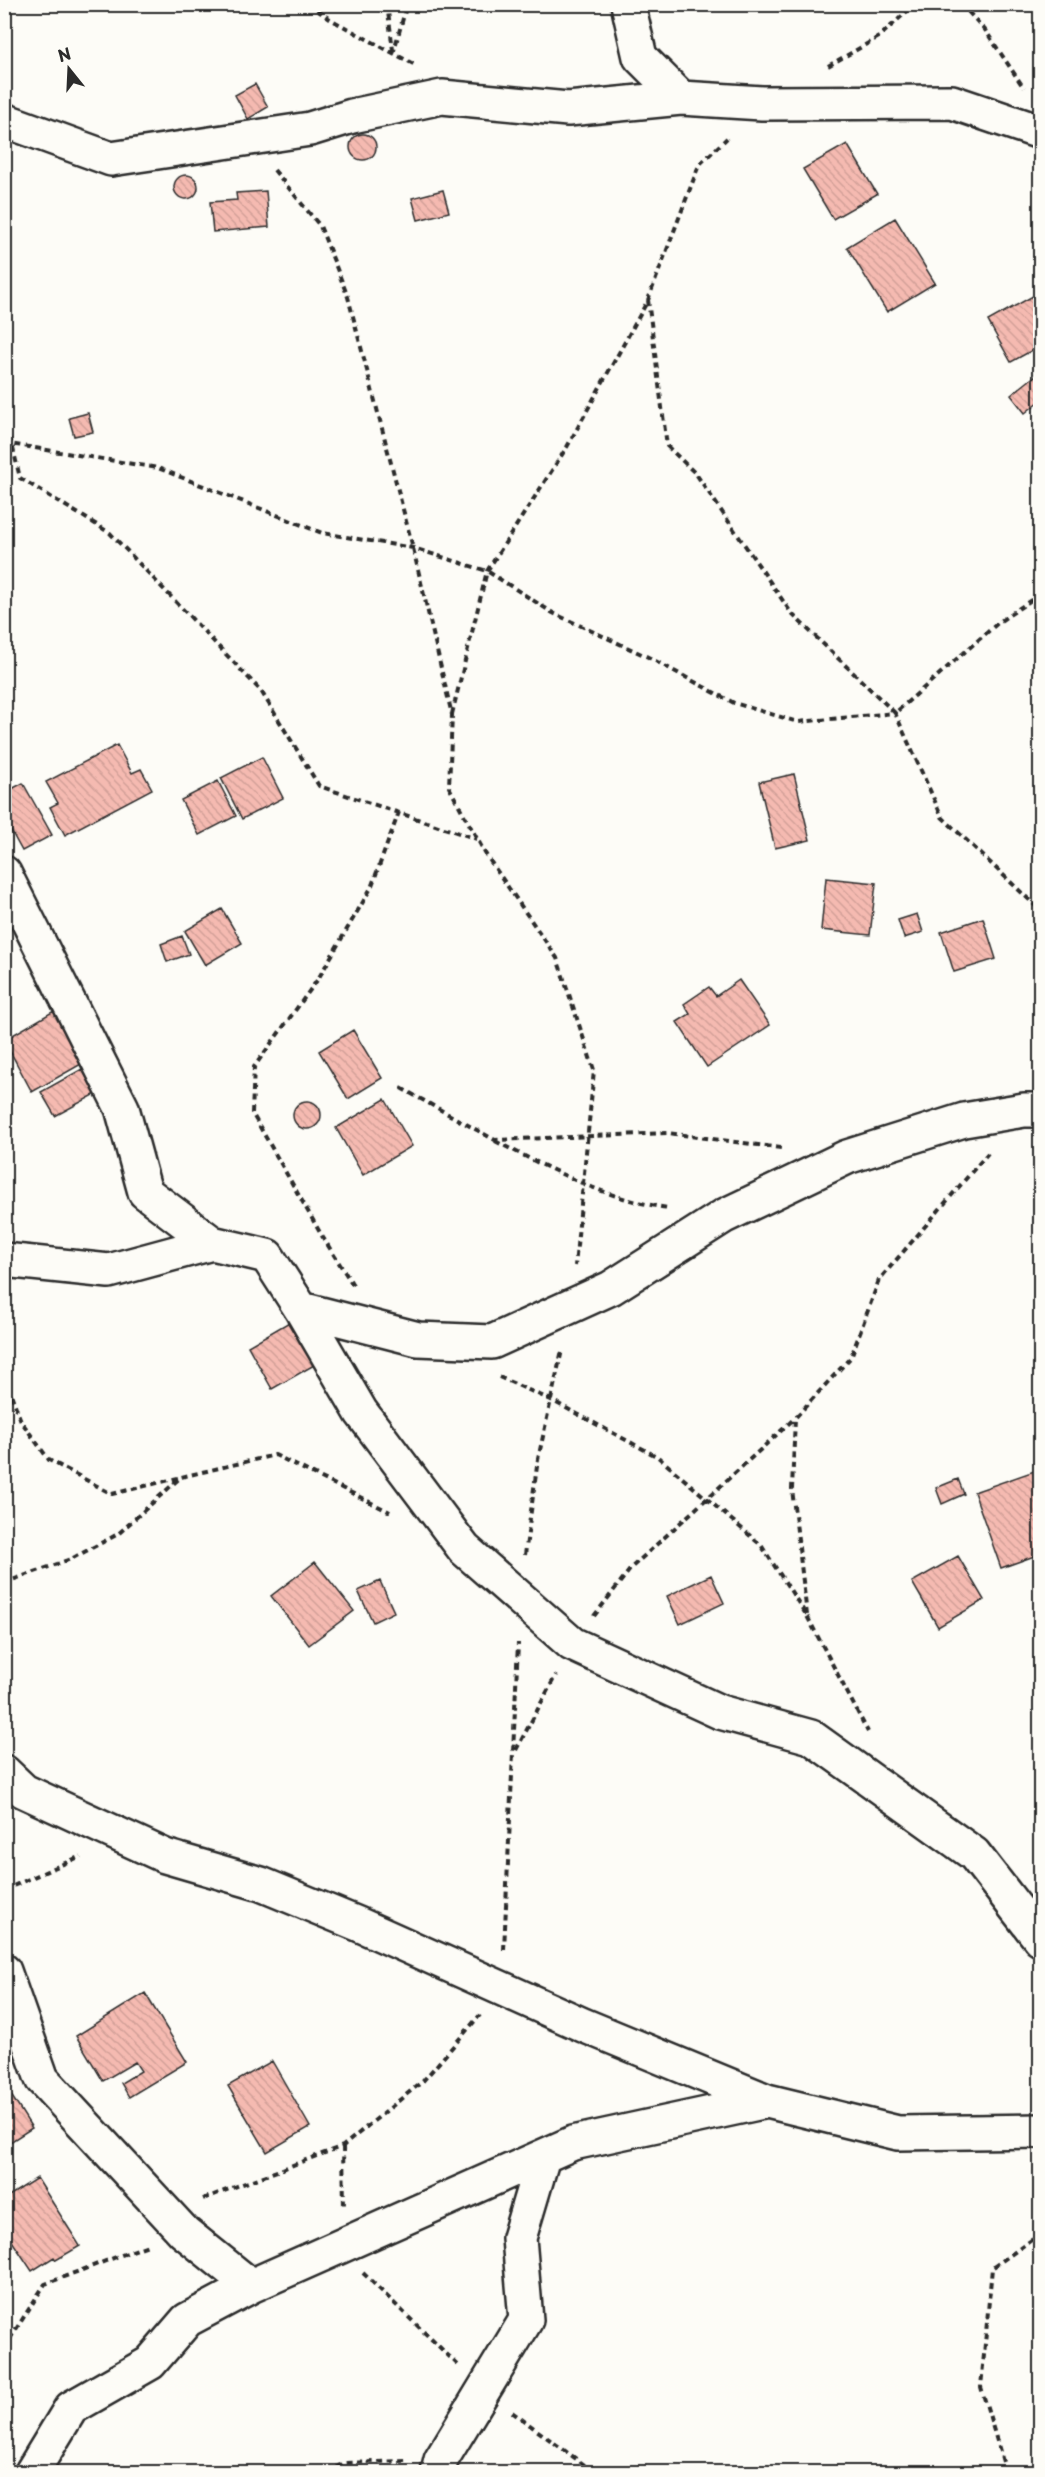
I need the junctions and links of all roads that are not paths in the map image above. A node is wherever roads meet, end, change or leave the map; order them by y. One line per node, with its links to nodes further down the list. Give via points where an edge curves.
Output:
1 (628, 4): 2 (street, via 640,57)
2 (681, 98): 3 (street, via 568,109 442,97 310,129 111,159); 4 (street, via 762,103 952,102)
3 (4, 120)
4 (1041, 132)
5 (4, 873): 7 (street, via 122,1108 145,1192)
6 (1032, 1110): 9 (street, via 964,1120 847,1157 724,1216 611,1288 492,1342 418,1339)
7 (212, 1243): 8 (street, via 109,1271); 9 (street, via 267,1256)
8 (4, 1260)
9 (301, 1309): 11 (street, via 361,1412 464,1549 572,1644 720,1712 811,1737 974,1854)
10 (4, 1772): 13 (street, via 24,1791 165,1856 261,1884)
11 (1041, 1939)
12 (4, 1971): 16 (street, via 42,2079 184,2232)
13 (767, 2101): 14 (street, via 898,2133); 15 (street, via 573,2144)
14 (1041, 2131)
15 (543, 2157): 16 (street); 17 (street, via 519,2238 526,2320)
16 (251, 2286): 18 (street, via 187,2320 150,2363 71,2408)
17 (439, 2466)
18 (32, 2472)

